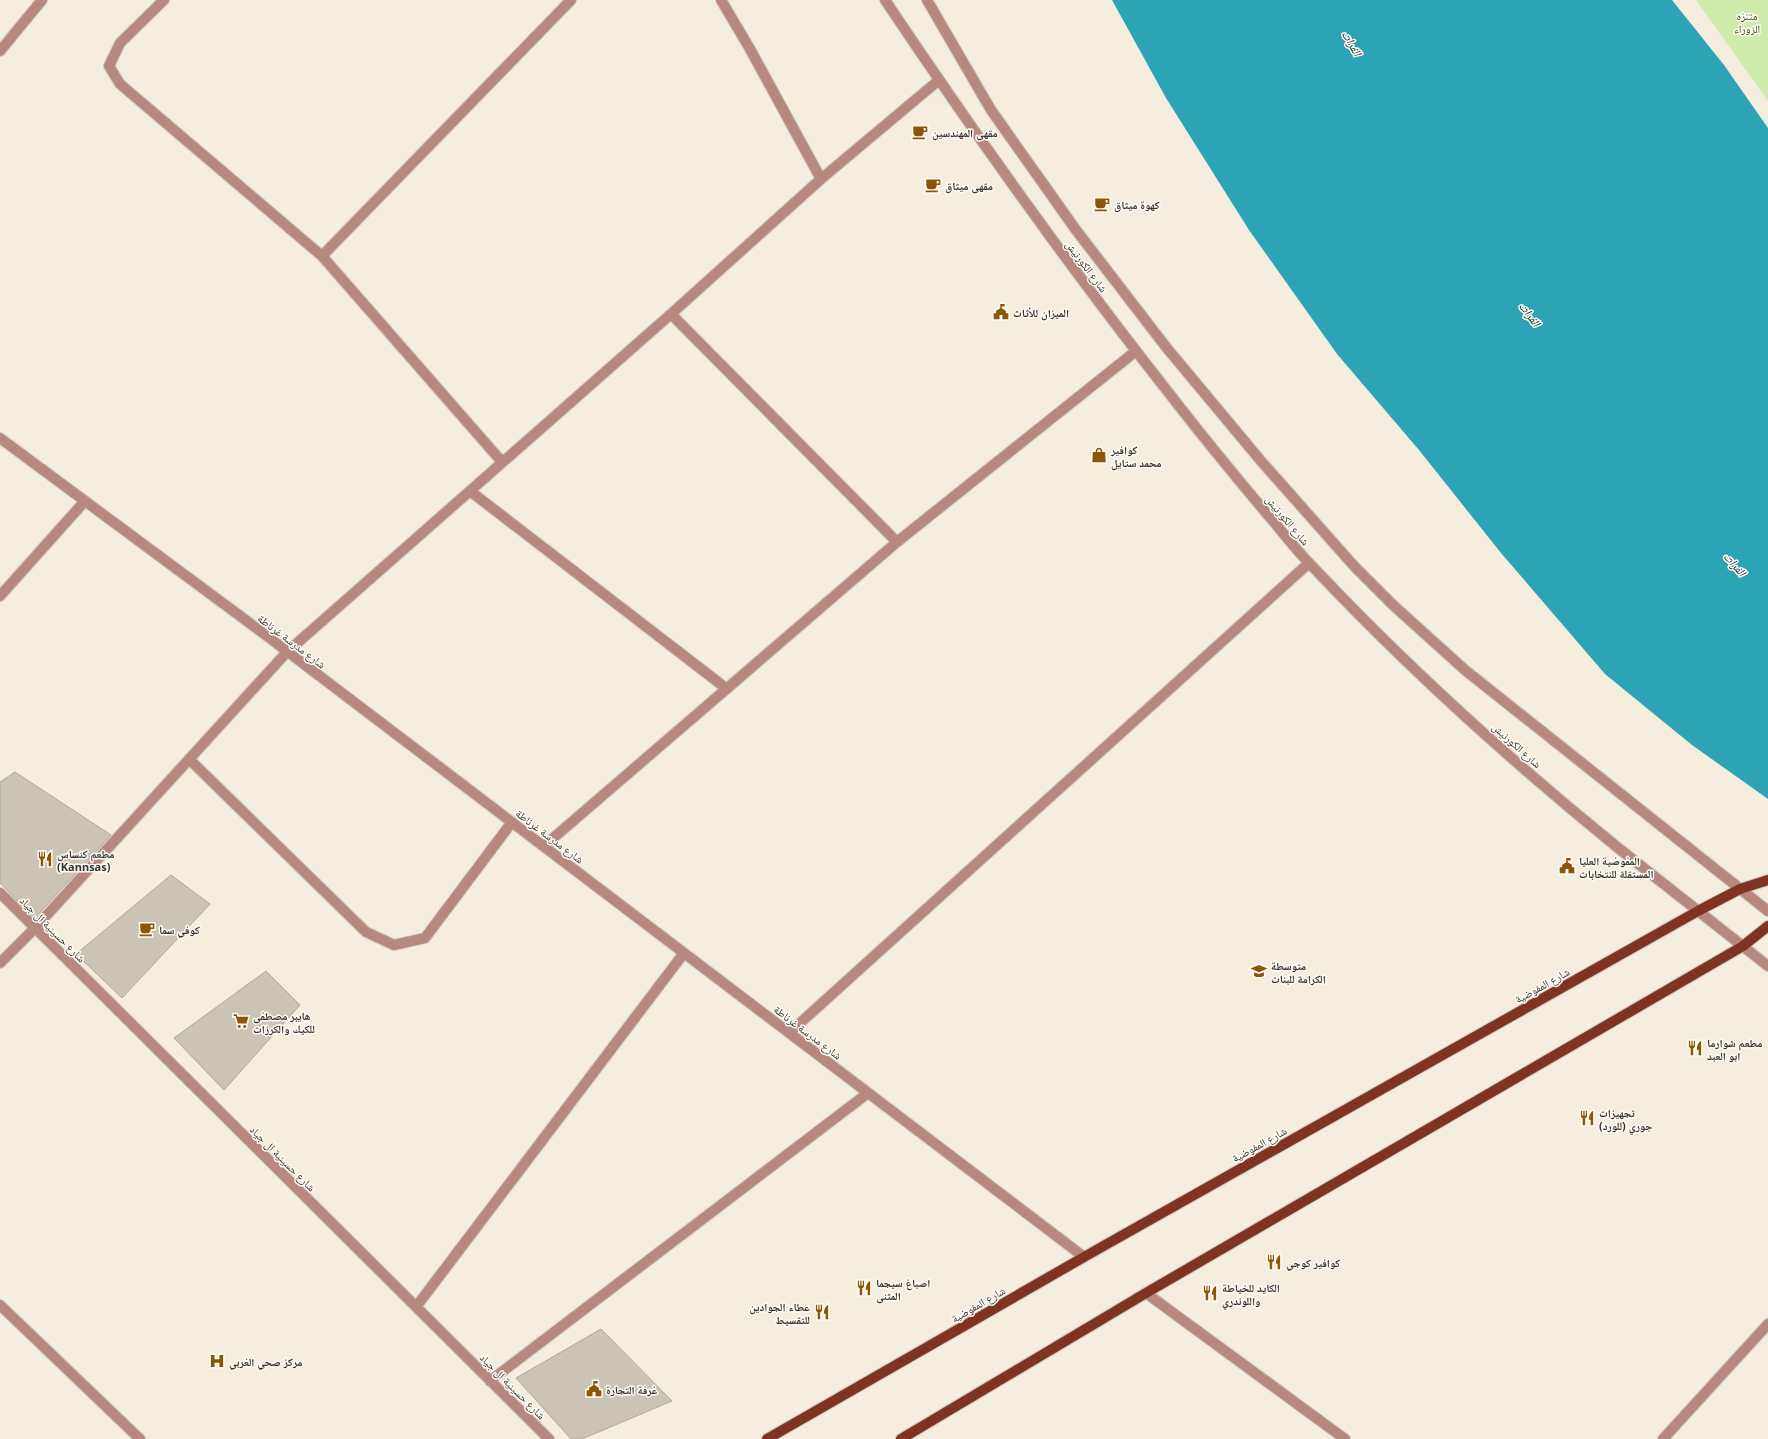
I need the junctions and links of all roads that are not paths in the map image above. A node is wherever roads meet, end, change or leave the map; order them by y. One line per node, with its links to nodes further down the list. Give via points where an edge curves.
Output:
1 (42, 0): 7 (street)
2 (164, 0): 10 (street, via 120,42 109,66 120,84)
3 (571, 0): 10 (street)
4 (721, 0): 9 (street)
5 (885, 0): 8 (street, شارع الكورنيش)
6 (927, 0): 26 (street, شارع الكورنيش, via 991,110 1076,230 1166,347 1261,461 1354,566 1398,610 1466,670)
7 (0, 51)
8 (939, 80): 9 (street); 12 (street, شارع الكورنيش, via 1035,218)
9 (821, 178): 11 (street)
10 (322, 256): 14 (street)
11 (671, 314): 14 (street); 17 (street)
12 (1136, 351): 17 (street); 18 (street, شارع الكورنيش, via 1221,459)
13 (0, 438): 16 (street, شارع مدرسة غرناطة)
14 (502, 462): 15 (street)
15 (470, 491): 20 (street); 21 (street)
16 (85, 501): 19 (street); 20 (street, شارع مدرسة غرناطة)
17 (897, 542): 21 (street)
18 (1309, 563): 28 (street, شارع الكورنيش, via 1382,637 1464,714 1616,846); 36 (street)
19 (0, 596)
20 (288, 652): 22 (street); 23 (street, شارع مدرسة غرناطة)
21 (727, 689): 24 (street)
22 (189, 760): 23 (street, via 366,932 394,945 425,938); 31 (street)
23 (512, 822): 24 (street, شارع مدرسة غرناطة)
24 (544, 846): 33 (street, شارع مدرسة غرناطة)
25 (1768, 880): 26 (main road, شارع المفوضية)
26 (1740, 889): 28 (main road, شارع المفوضية); 29 (street, شارع الكورنيش)
27 (0, 893): 31 (street, شارع حسينية ال جياد)
28 (1698, 911): 32 (street, شارع الكورنيش); 38 (main road, شارع المفوضية)
29 (1768, 911)
30 (1768, 926): 32 (main road)
31 (35, 928): 34 (street); 41 (street, شارع حسينية ال جياد)
32 (1743, 946): 35 (street, شارع الكورنيش); 39 (main road)
33 (684, 953): 36 (street, شارع مدرسة غرناطة); 41 (street)
34 (0, 963)
35 (1768, 966)
36 (789, 1033): 37 (street, شارع مدرسة غرناطة)
37 (868, 1093): 38 (street, شارع مدرسة غرناطة); 43 (street)
38 (1084, 1257): 46 (main road, شارع المفوضية)
39 (1146, 1292): 47 (main road); 48 (street)
40 (0, 1305): 44 (street)
41 (416, 1307): 43 (street, شارع حسينية ال جياد)
42 (1768, 1324): 49 (street)
43 (490, 1380): 45 (street, شارع حسينية ال جياد)
44 (140, 1439)
45 (549, 1439)
46 (767, 1439)
47 (901, 1439)
48 (1345, 1439)
49 (1663, 1439)

